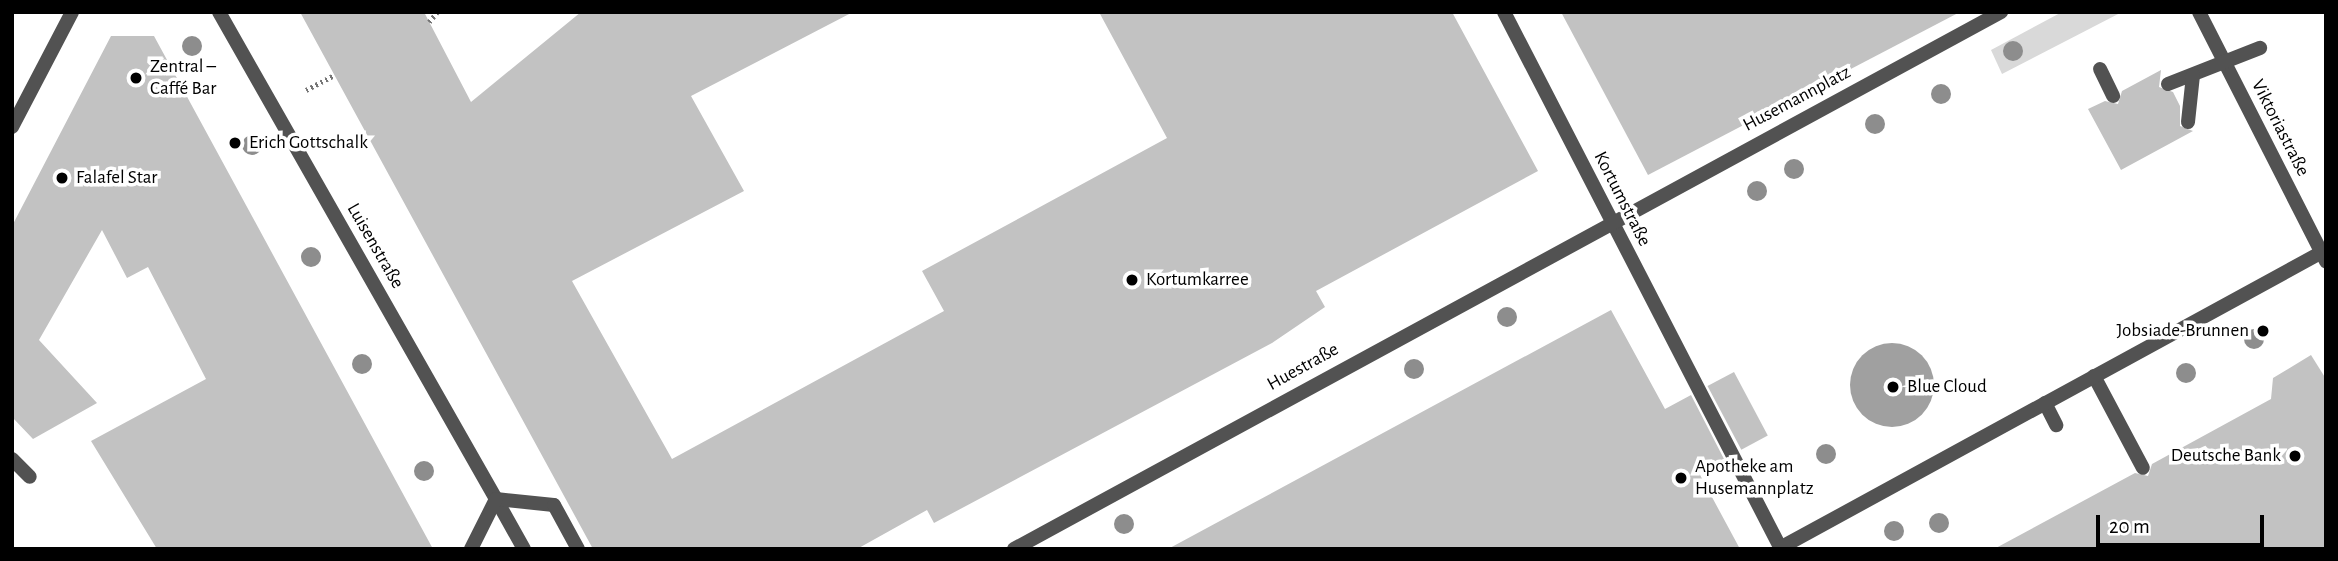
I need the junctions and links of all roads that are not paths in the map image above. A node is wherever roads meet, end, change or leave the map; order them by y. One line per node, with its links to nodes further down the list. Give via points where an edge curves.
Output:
1 (72, 12): 13 (street)
2 (219, 12): 22 (street, Luisenstraße)
3 (1504, 12): 14 (street, Kortumstraße)
4 (2001, 12): 14 (street, Husemannplatz)
5 (2199, 12): 7 (street, Viktoriastraße)
6 (2260, 48): 7 (street)
7 (2224, 62): 9 (street); 15 (street, Viktoriastraße)
8 (2100, 69): 11 (street)
9 (2193, 75): 10 (street); 12 (street)
10 (2168, 84)
11 (2113, 96)
12 (2188, 122)
13 (12, 127)
14 (1611, 219): 23 (street, Kortumstraße, via 1712,401); 27 (street, Huestraße)
15 (2324, 254): 16 (street)
16 (2094, 376): 17 (street); 20 (street)
17 (2045, 403): 18 (street); 23 (street)
18 (2056, 425)
19 (12, 458): 21 (street)
20 (2143, 468)
21 (30, 477)
22 (496, 499): 24 (street); 25 (street, Luisenstraße); 26 (street, via 554,505)
23 (1781, 548)
24 (471, 549)
25 (524, 549)
26 (578, 549)
27 (1014, 549)

